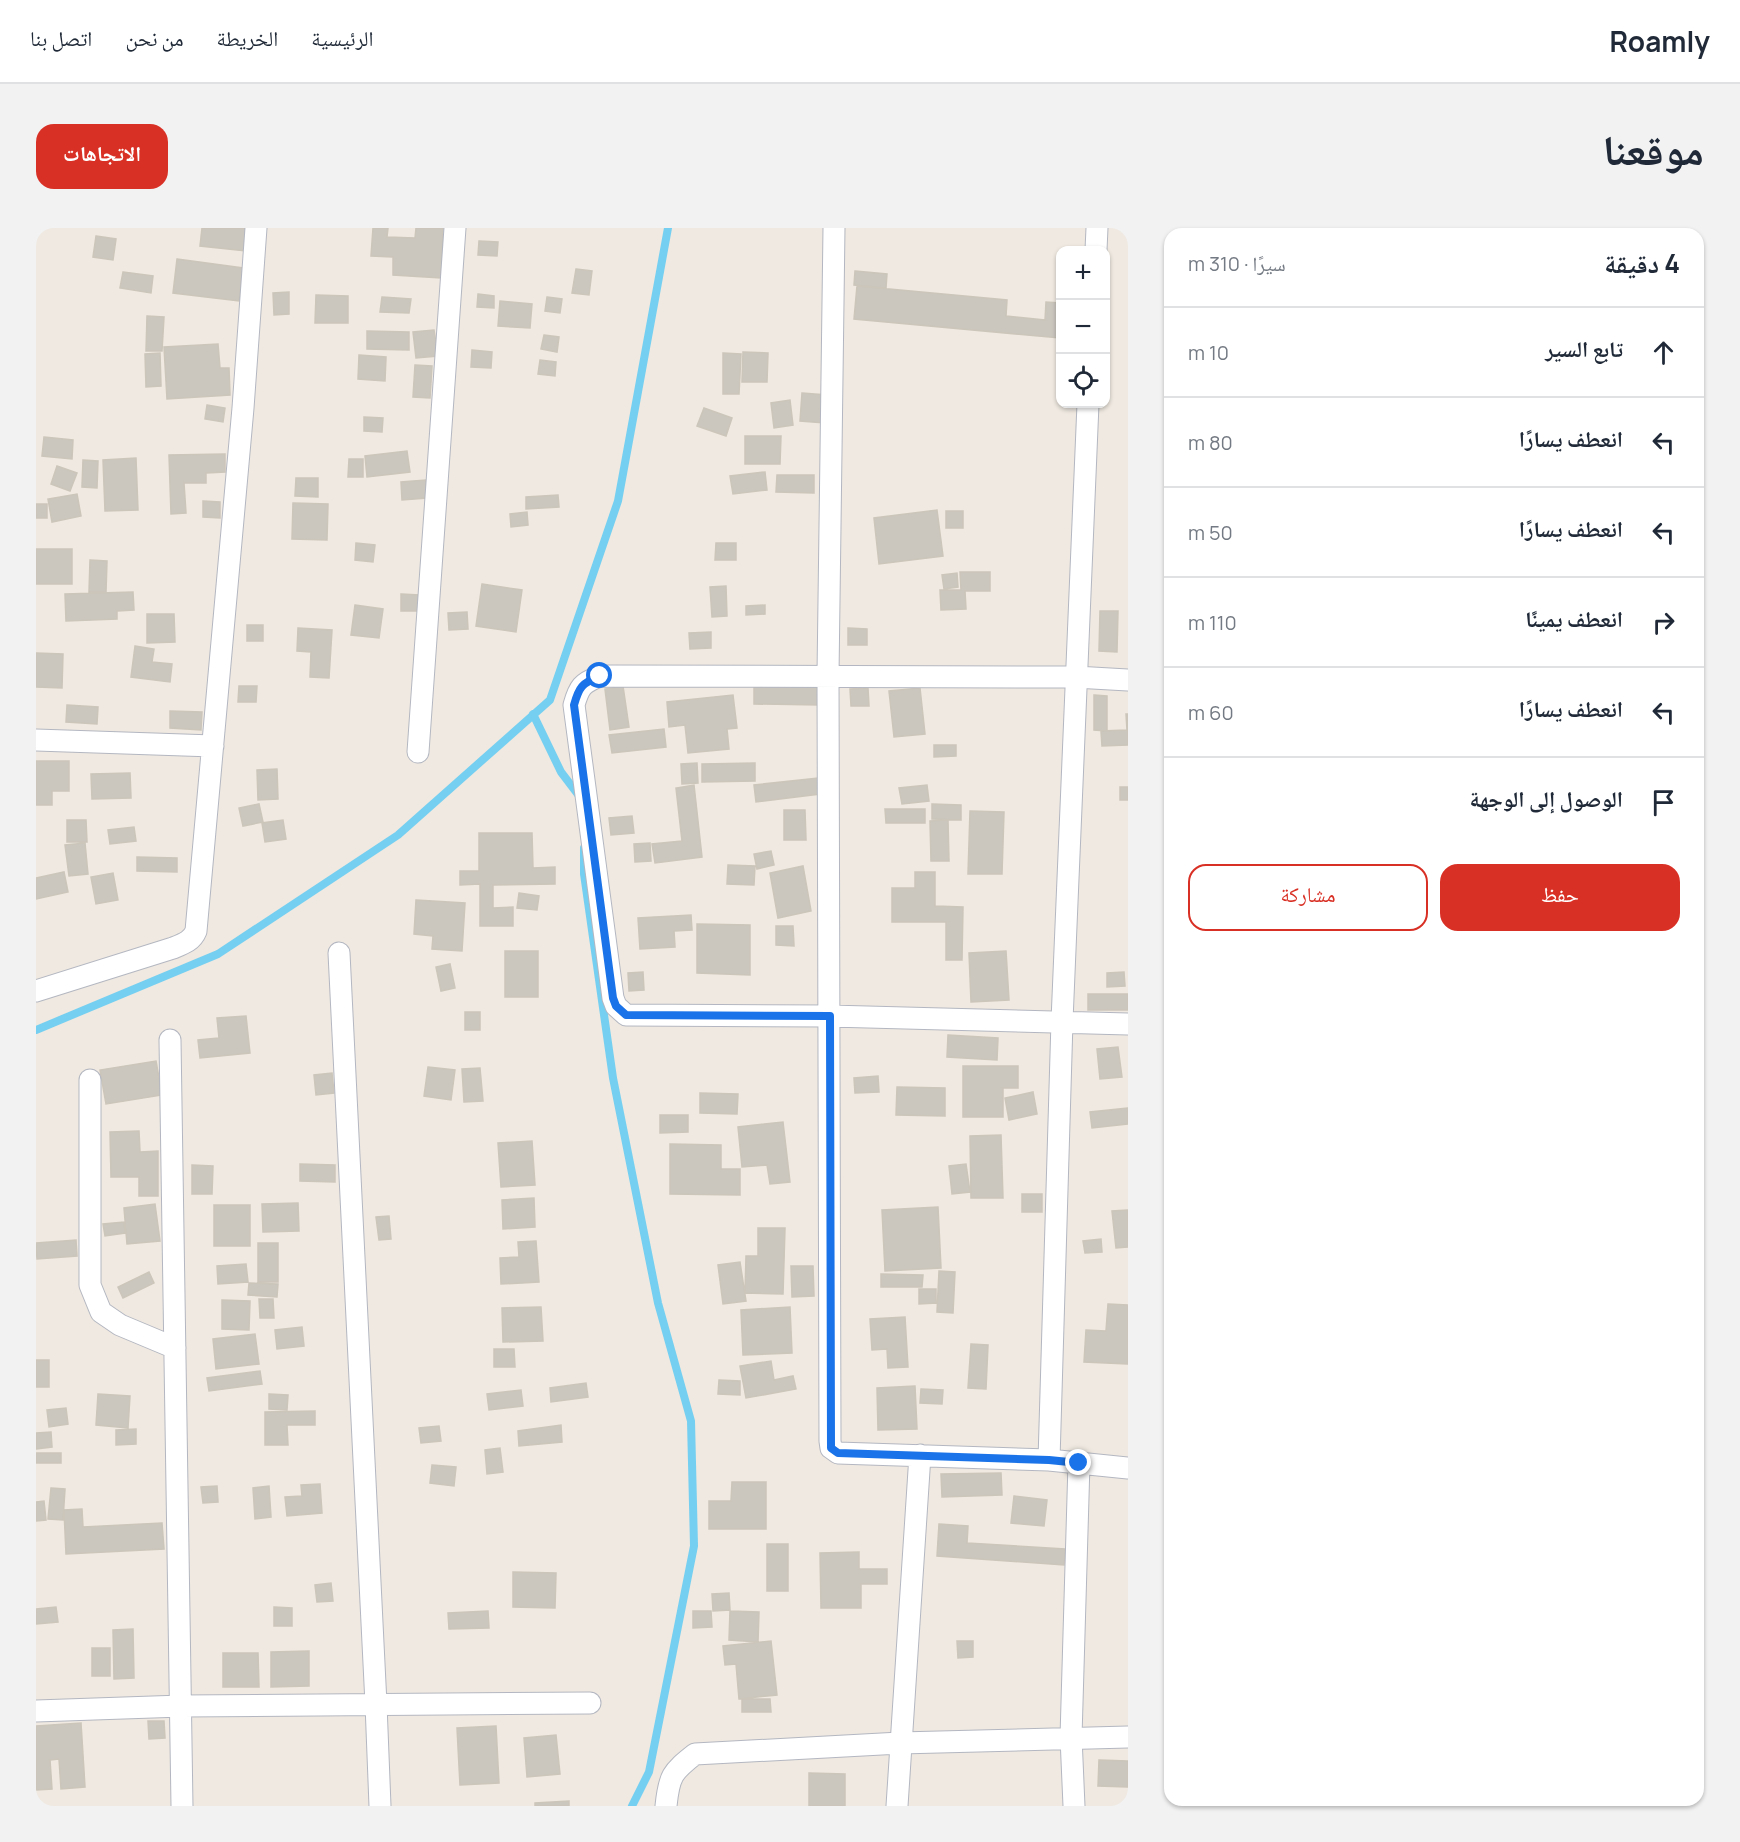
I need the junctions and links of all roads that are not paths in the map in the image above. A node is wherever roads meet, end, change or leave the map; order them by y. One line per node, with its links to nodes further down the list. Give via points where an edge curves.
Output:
1 (256, 228): 11 (street)
2 (455, 228): 12 (street)
3 (834, 228): 7 (street)
4 (1097, 228): 5 (street)
5 (1096, 246)
6 (1088, 408): 8 (street)
7 (828, 675): 8 (street); 15 (street); 15 (street, via 600,676 578,690 574,705 616,1006 626,1015)
8 (1075, 677): 9 (street); 16 (street)
9 (1128, 680)
10 (36, 740): 11 (street)
11 (213, 746): 14 (street, via 194,936 173,948)
12 (418, 752)
13 (339, 953): 26 (street)
14 (36, 991)
15 (830, 1016): 16 (street); 21 (street, via 831,1448 838,1453)
16 (1062, 1021): 17 (street); 22 (street)
17 (1128, 1024)
18 (170, 1040): 20 (street)
19 (90, 1080): 20 (street, via 90,1285 101,1311 120,1325)
20 (175, 1348): 27 (street)
21 (920, 1455): 22 (street); 31 (street)
22 (1049, 1460): 23 (street)
23 (1079, 1463): 24 (street); 29 (street)
24 (1128, 1468)
25 (590, 1703): 26 (street)
26 (376, 1704): 27 (street); 33 (street)
27 (182, 1706): 28 (street); 32 (street)
28 (36, 1711)
29 (1071, 1737): 30 (street); 31 (street); 36 (street)
30 (1128, 1737)
31 (900, 1743): 34 (street, via 695,1754 675,1770); 35 (street)
32 (182, 1806)
33 (380, 1806)
34 (666, 1806)
35 (897, 1806)
36 (1074, 1806)

